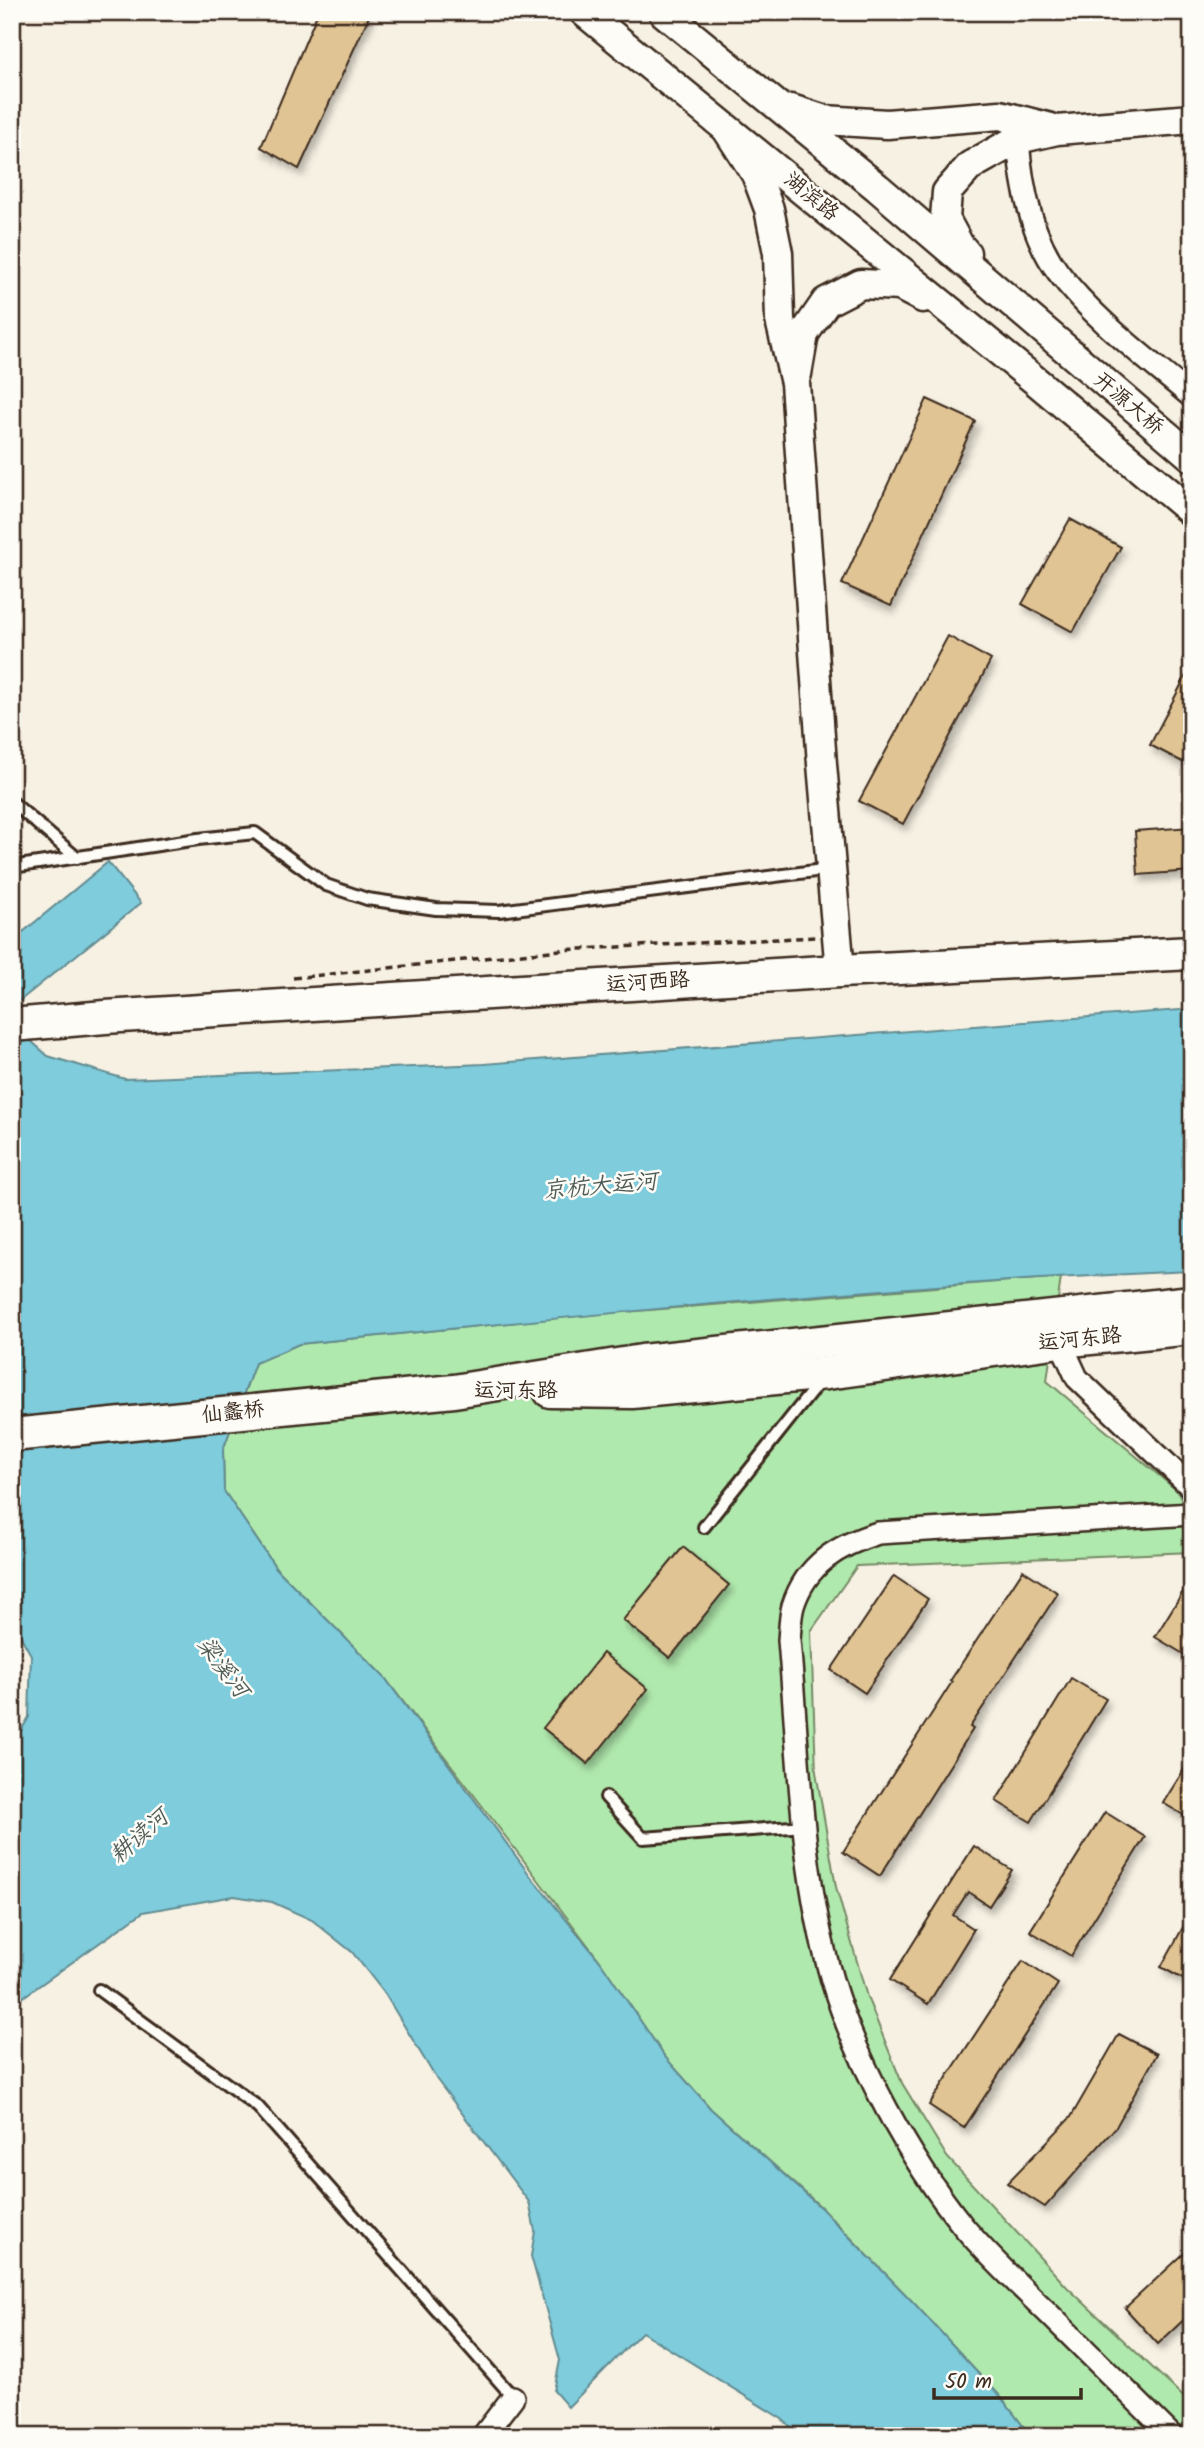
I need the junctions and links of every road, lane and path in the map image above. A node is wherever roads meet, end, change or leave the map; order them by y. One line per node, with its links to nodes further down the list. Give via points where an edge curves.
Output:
1 (584, 12): 6 (main road, 湖滨路)
2 (663, 12): 3 (main road)
3 (775, 104): 5 (main road, via 825,120 887,124 1000,115); 8 (main road)
4 (1192, 119): 5 (main road)
5 (1057, 130): 7 (main road)
6 (729, 131): 9 (main road, 湖滨路); 10 (main road, via 756,174 769,209 778,253 780,320)
7 (1018, 139): 8 (main road, via 970,166 947,192 944,219 959,245); 11 (street, via 1025,196 1056,270 1087,306)
8 (1007, 299): 12 (main road, 开源大桥)
9 (959, 317): 10 (main road, via 900,286 861,284 826,302 804,334); 13 (main road, 湖滨路)
10 (795, 383): 17 (main road)
11 (1192, 397)
12 (1192, 457)
13 (1192, 512)
14 (12, 802): 15 (lane)
15 (77, 858): 16 (lane); 17 (lane, via 255,833 326,885 367,900 499,911)
16 (12, 867)
17 (831, 869): 18 (main road)
18 (837, 936): 20 (main road); 21 (path, via 560,950)
19 (1192, 953): 20 (main road, 运河西路)
20 (841, 971): 22 (main road, 运河西路)
21 (282, 979)
22 (12, 1026)
23 (1192, 1302): 27 (main road, 运河东路, via 642,1361)
24 (1192, 1328): 25 (main road, 运河东路)
25 (1060, 1341): 26 (main road, 运河东路); 29 (street, via 1077,1378)
26 (827, 1373): 27 (main road, 运河东路, via 632,1392); 31 (lane)
27 (454, 1391): 28 (main road, 仙蠡桥)
28 (12, 1435)
29 (1192, 1488)
30 (1192, 1514): 33 (street, via 878,1533 849,1542 823,1560 805,1581 793,1607 789,1640)
31 (704, 1527)
32 (606, 1797): 33 (lane, via 643,1838)
33 (805, 1826): 37 (street, via 816,1914 832,1981 890,2114 964,2226)
34 (99, 1990): 35 (lane, via 258,2107)
35 (513, 2397): 36 (street)
36 (483, 2436)
37 (1172, 2436)

